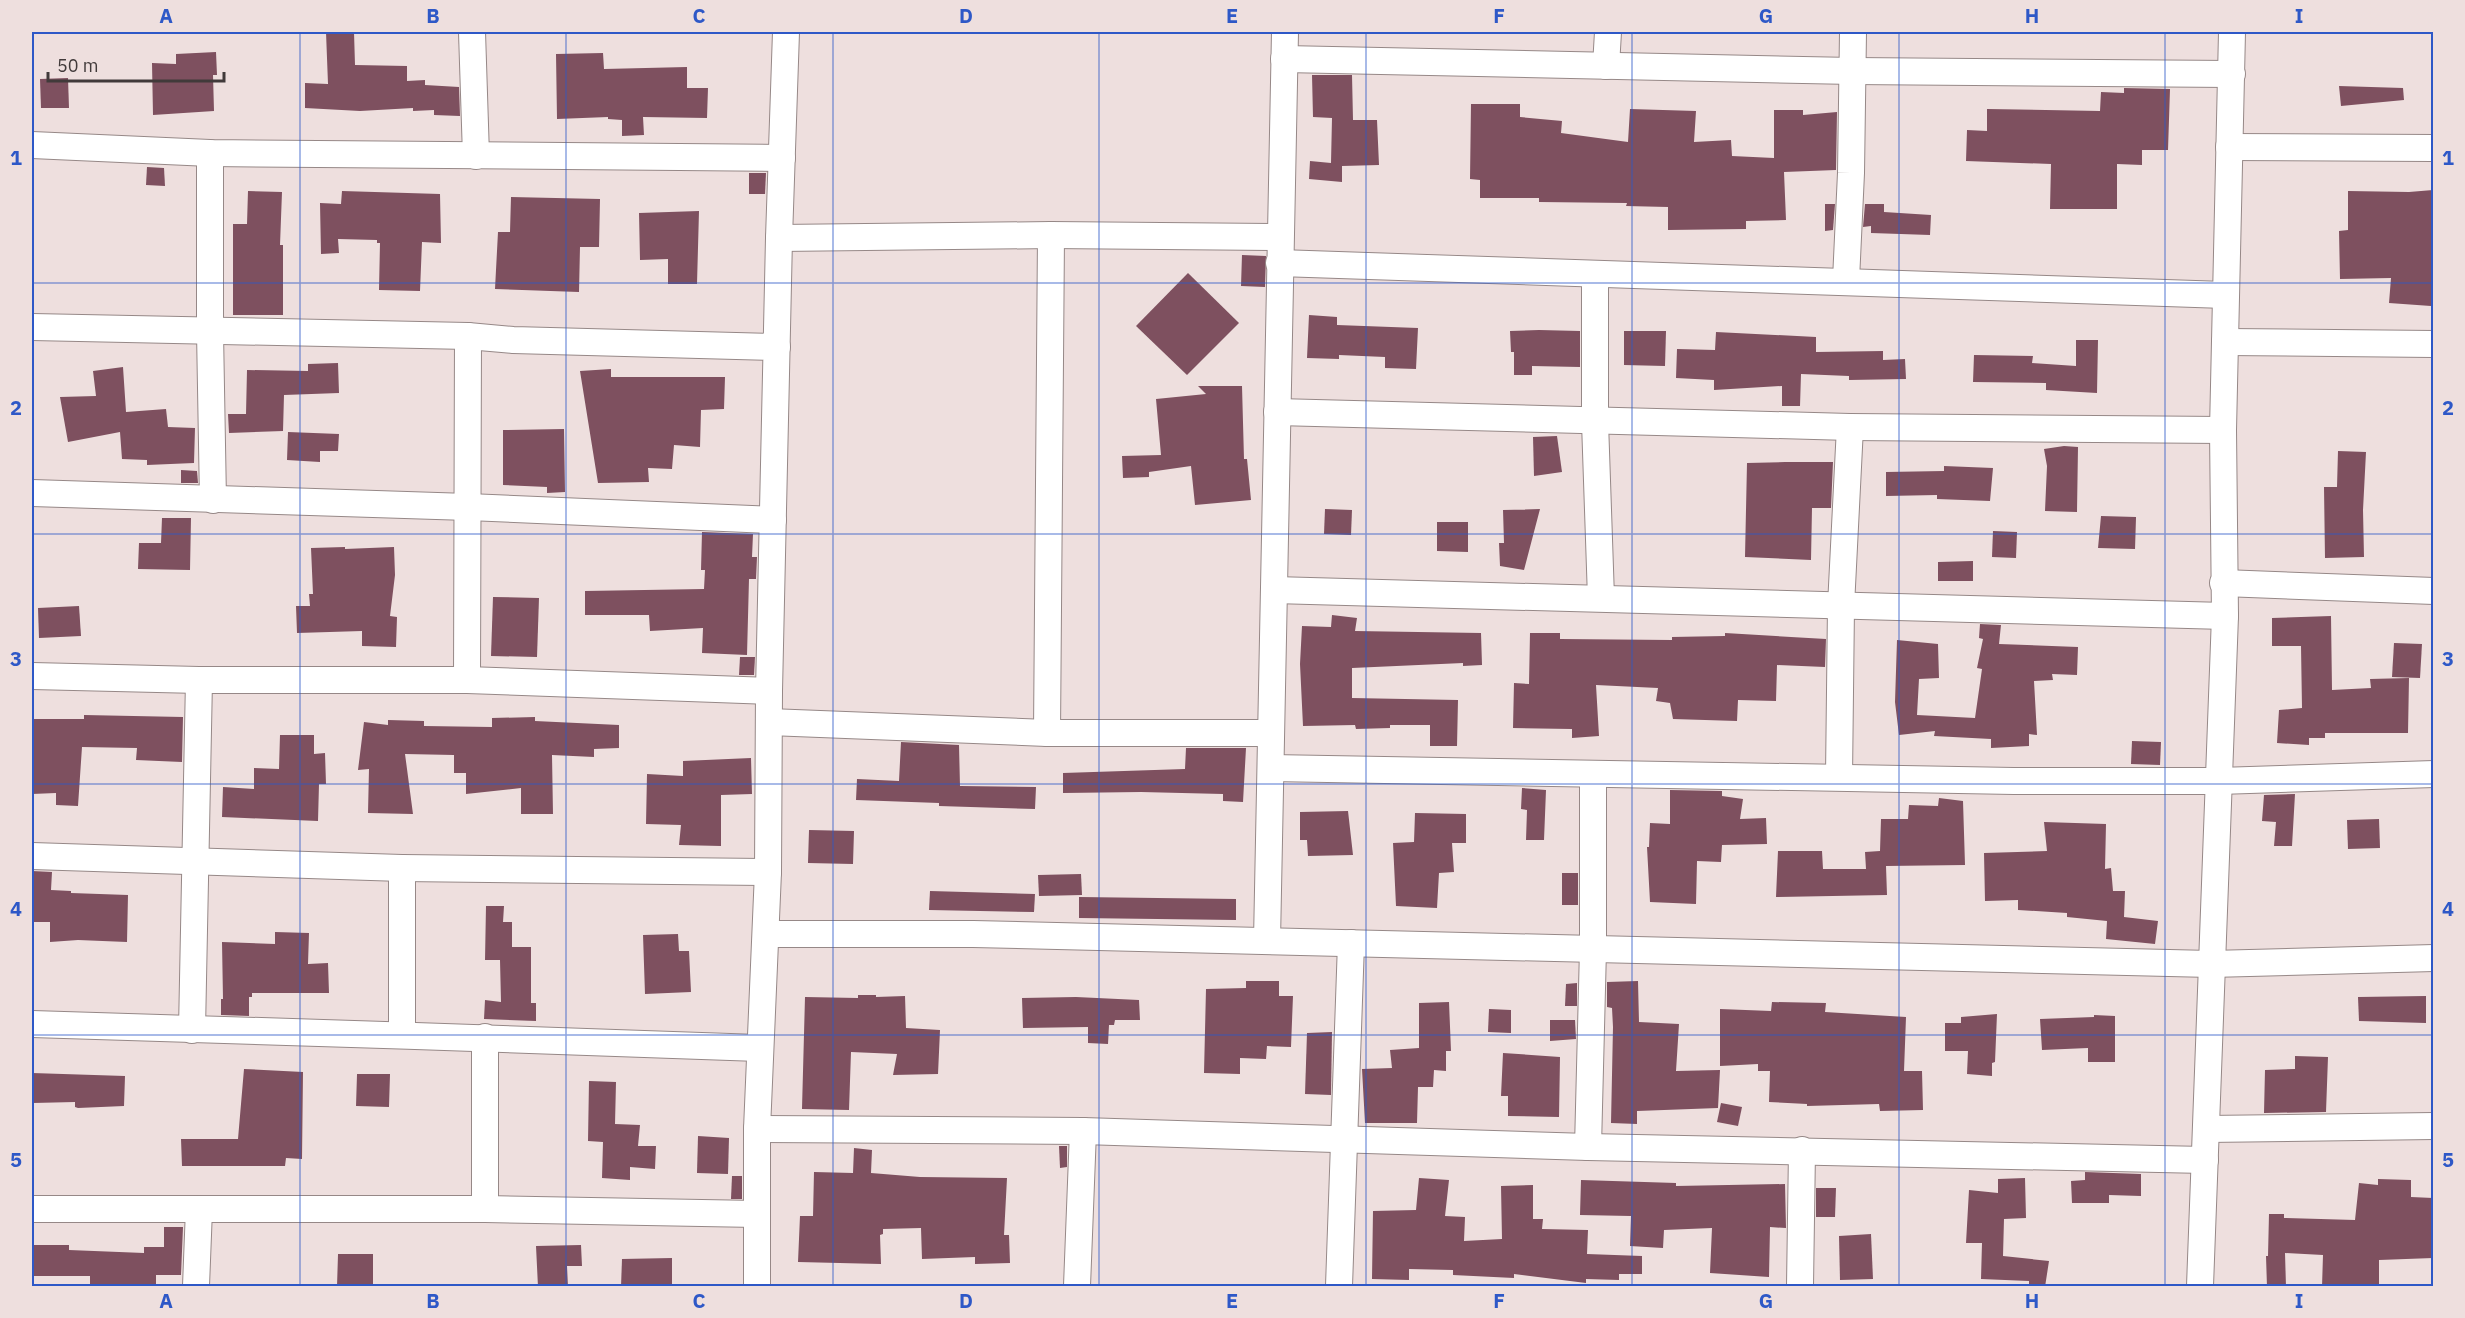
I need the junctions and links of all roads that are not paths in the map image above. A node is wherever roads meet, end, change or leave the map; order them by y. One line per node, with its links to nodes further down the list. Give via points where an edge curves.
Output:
1 (472, 32): 15 (street)
2 (786, 32): 16 (street)
3 (1285, 32): 7 (street)
4 (1608, 32): 8 (street)
5 (1853, 32): 9 (street)
6 (2232, 32): 10 (street)
7 (1284, 59): 8 (street); 18 (street)
8 (1606, 66): 9 (street)
9 (1853, 71): 10 (street); 22 (street)
10 (2232, 75): 12 (street)
11 (32, 145): 14 (street)
12 (2229, 147): 13 (street); 23 (street)
13 (2433, 148)
14 (210, 153): 15 (street); 25 (street)
15 (476, 156): 16 (street)
16 (782, 158): 19 (street)
17 (1051, 235): 18 (street); 19 (street); 49 (street)
18 (1280, 237): 20 (street)
19 (779, 238): 29 (street)
20 (1279, 263): 21 (street); 30 (street)
21 (1595, 275): 22 (street); 31 (street)
22 (1846, 280): 23 (street)
23 (2225, 294): 27 (street)
24 (32, 327): 25 (street)
25 (210, 332): 26 (street); 35 (street)
26 (468, 336): 29 (street); 36 (street)
27 (2225, 342): 28 (street); 33 (street)
28 (2433, 344)
29 (777, 347): 37 (street)
30 (1277, 412): 31 (street); 39 (street)
31 (1595, 422): 32 (street); 41 (street)
32 (1850, 427): 33 (street); 42 (street)
33 (2223, 430): 38 (street)
34 (32, 493): 35 (street)
35 (213, 500): 36 (street)
36 (468, 507): 37 (street); 46 (street)
37 (773, 520): 47 (street)
38 (2223, 583): 40 (street); 43 (street)
39 (1274, 590): 41 (street); 50 (street)
40 (2433, 591)
41 (1601, 598): 42 (street)
42 (1841, 606): 43 (street); 54 (street)
43 (2225, 616): 55 (street)
44 (32, 676): 45 (street)
45 (199, 680): 46 (street); 57 (street)
46 (467, 680): 47 (street)
47 (769, 691): 48 (street)
48 (769, 722): 49 (street); 59 (street)
49 (1047, 733): 50 (street)
50 (1271, 733): 51 (street)
51 (1271, 768): 53 (street); 61 (street)
52 (2433, 774): 55 (street)
53 (1593, 775): 54 (street); 63 (street)
54 (1839, 777): 55 (street)
55 (2218, 781): 65 (street)
56 (32, 856): 57 (street)
57 (196, 860): 58 (street); 67 (street)
58 (402, 868): 59 (street); 68 (street)
59 (768, 872): 60 (street)
60 (766, 934): 61 (street); 70 (street)
61 (1267, 941): 62 (street)
62 (1351, 943): 63 (street); 75 (street)
63 (1593, 949): 65 (street); 76 (street)
64 (2433, 958): 65 (street)
65 (2211, 964): 73 (street)
66 (32, 1024): 67 (street)
67 (192, 1030): 68 (street)
68 (402, 1035): 69 (street)
69 (485, 1037): 70 (street); 81 (street)
70 (759, 1048): 72 (street)
71 (2433, 1126): 73 (street)
72 (758, 1129): 74 (street); 82 (street)
73 (2206, 1129): 78 (street)
74 (1083, 1131): 75 (street); 85 (street)
75 (1345, 1140): 76 (street); 86 (street)
76 (1588, 1146): 77 (street)
77 (1802, 1150): 78 (street); 87 (street)
78 (2205, 1160): 88 (street)
79 (32, 1209): 80 (street)
80 (199, 1209): 81 (street); 83 (street)
81 (485, 1209): 82 (street)
82 (757, 1214): 84 (street)
83 (196, 1287)
84 (757, 1287)
85 (1077, 1287)
86 (1339, 1287)
87 (1800, 1287)
88 (2200, 1287)

